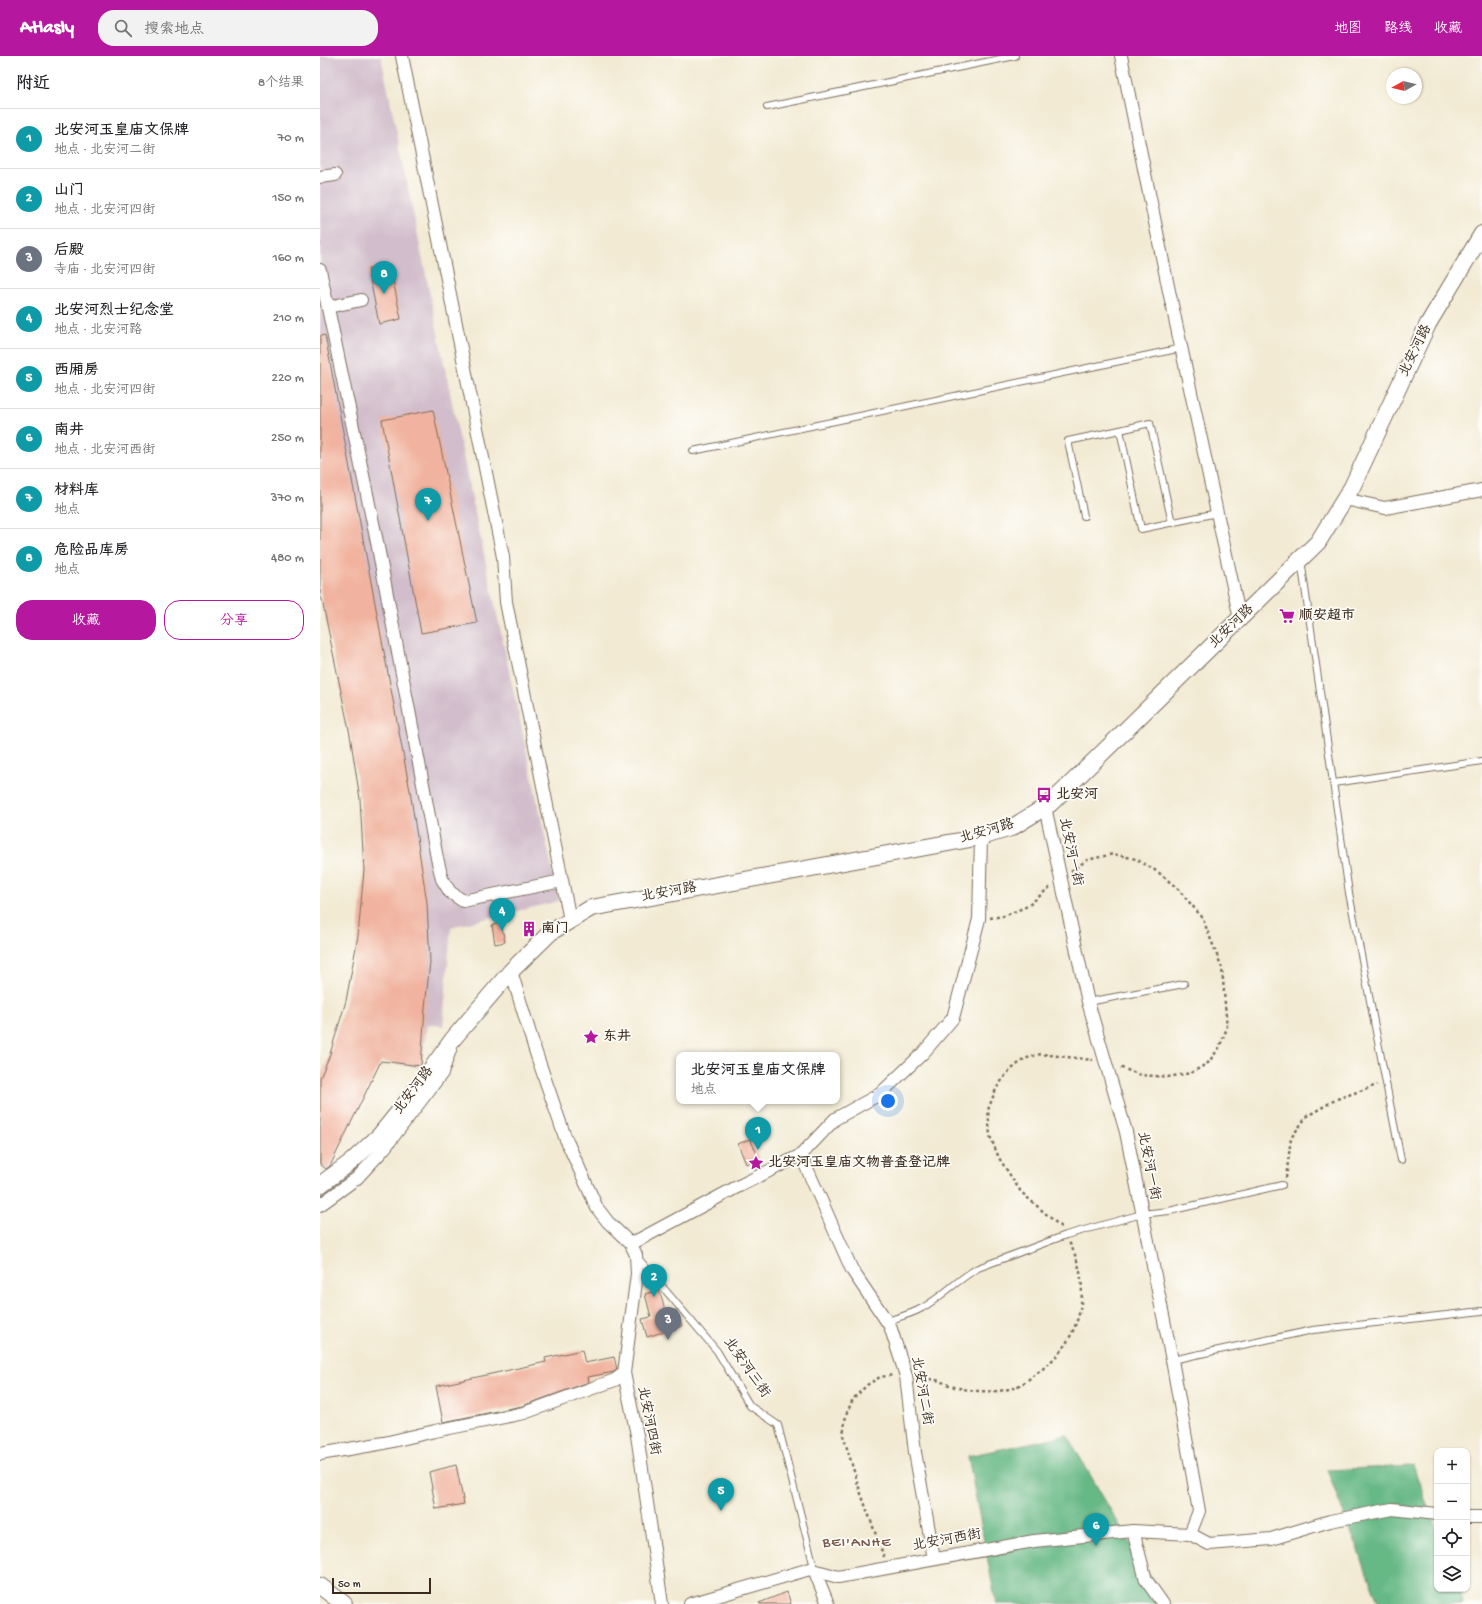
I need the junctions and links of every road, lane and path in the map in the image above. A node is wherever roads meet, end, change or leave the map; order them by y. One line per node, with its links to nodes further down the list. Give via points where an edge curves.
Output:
1 (402, 56): 26 (street, via 503,557 506,602)
2 (1016, 56): 4 (lane)
3 (1121, 56): 11 (street)
4 (767, 107)
5 (335, 175): 6 (street)
6 (320, 177)
7 (1482, 234): 15 (main road, 北安河路, via 1428,324)
8 (320, 270): 10 (street)
9 (361, 300): 10 (street)
10 (328, 307): 26 (street, via 442,879 450,892 463,901)
11 (1182, 348): 13 (lane); 16 (street)
12 (1120, 430): 17 (lane, via 1068,441); 18 (lane, via 1141,529); 18 (lane, via 1150,423)
13 (693, 451)
14 (1482, 490): 15 (street, via 1385,508)
15 (1345, 499): 19 (main road, 北安河路, via 1318,542)
16 (1217, 513): 18 (lane); 20 (street)
17 (1084, 516)
18 (1172, 523)
19 (1301, 558): 20 (main road, 北安河路); 22 (lane)
20 (1240, 619): 23 (main road, 北安河路)
21 (1482, 761): 22 (lane)
22 (1334, 783): 34 (lane, via 1349,893)
23 (1045, 807): 24 (main road, 北安河路, via 1011,828); 25 (street, 北安河一街)
24 (981, 837): 27 (street); 28 (main road, 北安河路, via 590,908)
25 (1060, 878): 27 (path, via 1028,906 1004,916); 31 (street, 北安河一街); 33 (path, via 1086,860 1097,857 1113,854 1136,859 1158,872 1177,888 1202,917 1222,968 1227,1028 1220,1048 1208,1063 1191,1073 1168,1077 1141,1075)
26 (562, 881): 28 (street)
27 (979, 919): 35 (street, via 953,1018 923,1053 880,1094 835,1120)
28 (570, 920): 29 (main road, 北安河路, via 551,932)
29 (511, 970): 32 (main road, 北安河路); 42 (street, via 565,1137 597,1208)
30 (1184, 984): 31 (lane)
31 (1088, 1002): 33 (street, 北安河一街)
32 (453, 1039): 37 (main road, 北安河路, via 380,1135 351,1162); 39 (street, via 442,1073 383,1150 357,1178)
33 (1105, 1062): 40 (street, 北安河一街, via 1126,1132); 41 (path, via 1042,1054 1024,1059 1007,1073 996,1089 988,1110 990,1136 999,1158 1021,1192 1061,1226)
34 (1386, 1082): 36 (lane); 38 (path, via 1337,1099 1307,1116 1291,1138 1286,1179)
35 (801, 1155): 42 (street); 45 (street, 北安河二街, via 852,1270)
36 (1401, 1160)
37 (320, 1185)
38 (1282, 1185): 40 (lane, via 1169,1211)
39 (320, 1205)
40 (1142, 1214): 41 (lane); 46 (street, 北安河一街)
41 (1066, 1235): 45 (lane, via 978,1268 922,1308); 48 (path, via 1079,1263 1083,1287 1080,1315 1067,1343 1051,1364 1014,1388 994,1391 958,1388 936,1380)
42 (631, 1244): 43 (street, 北安河四街)
43 (636, 1255): 47 (street, 北安河四街, via 637,1274); 57 (lane, 北安河三街, via 717,1351 750,1406 778,1425)
44 (1482, 1311): 46 (lane, via 1313,1330)
45 (887, 1322): 48 (street, 北安河二街)
46 (1172, 1360): 54 (street, 北安河一街, via 1199,1511)
47 (624, 1373): 49 (street, via 616,1380 524,1413 384,1444); 60 (street, 北安河四街, via 637,1435)
48 (906, 1376): 55 (street, 北安河二街, via 915,1452); 56 (path, via 888,1375 866,1385 853,1399 846,1415 843,1435)
49 (320, 1454)
50 (1434, 1514): 54 (street, via 1392,1509 1330,1521 1264,1540 1209,1544)
51 (1470, 1517): 52 (street)
52 (1482, 1517)
53 (1133, 1531): 54 (street, 北安河西街); 55 (street, 北安河西街, via 1034,1541); 63 (street, via 1146,1580)
54 (1190, 1534)
55 (934, 1559): 56 (street, 北安河西街)
56 (887, 1567): 57 (street, 北安河西街, via 838,1577)
57 (815, 1572): 61 (street, 北安河西街, via 810,1569); 62 (street, 北安河三街)
58 (320, 1586): 59 (main road)
59 (344, 1604)
60 (662, 1604)
61 (690, 1604)
62 (828, 1604)
63 (1163, 1604)

